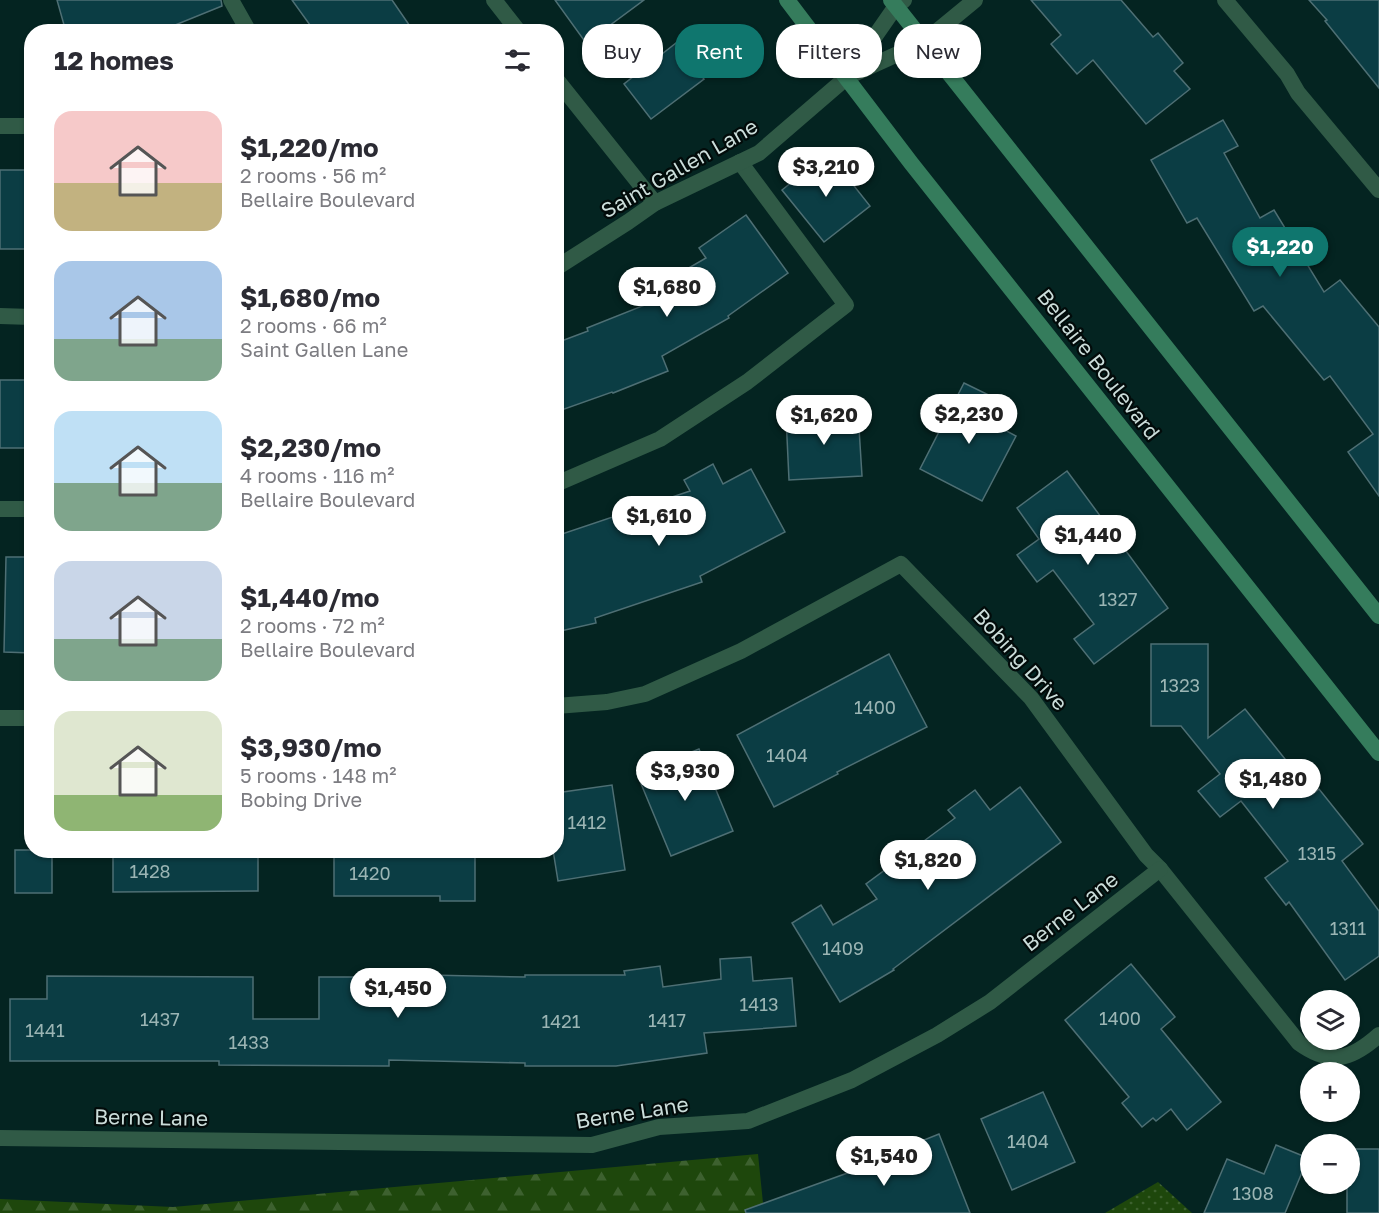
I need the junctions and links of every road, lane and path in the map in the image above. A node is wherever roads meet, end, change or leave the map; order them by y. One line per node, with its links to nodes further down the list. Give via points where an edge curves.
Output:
1 (231, 0): 7 (street)
2 (494, 0): 8 (street)
3 (787, 0): 9 (main road, Bellaire Boulevard)
4 (975, 0): 12 (street)
5 (1225, 0): 19 (street)
6 (897, 2): 10 (street); 11 (main road)
7 (244, 24)
8 (513, 24)
9 (805, 24)
10 (882, 24)
11 (912, 24)
12 (946, 24)
13 (846, 78): 18 (street, Saint Gallen Lane, via 759,153); 31 (main road, Bellaire Boulevard)
14 (953, 78): 27 (main road)
15 (564, 89): 20 (street)
16 (0, 126): 17 (street)
17 (24, 126)
18 (740, 162): 20 (street, Saint Gallen Lane); 24 (street, via 846,305 747,382 660,439)
19 (1379, 190)
20 (655, 203): 21 (street, Saint Gallen Lane)
21 (564, 263)
22 (0, 316): 23 (street)
23 (24, 317)
24 (564, 481)
25 (0, 509): 26 (street)
26 (24, 509)
27 (1379, 616)
28 (564, 705): 32 (street, Bobing Drive, via 645,694 741,651 901,564 1031,698)
29 (0, 718): 30 (street)
30 (24, 718)
31 (1379, 753)
32 (1160, 869): 33 (street, Bobing Drive, via 1299,1043 1330,1058 1363,1050); 34 (street, Berne Lane, via 990,1002 946,1030 852,1080 748,1121 659,1127 592,1145)
33 (1379, 1035)
34 (0, 1138)

